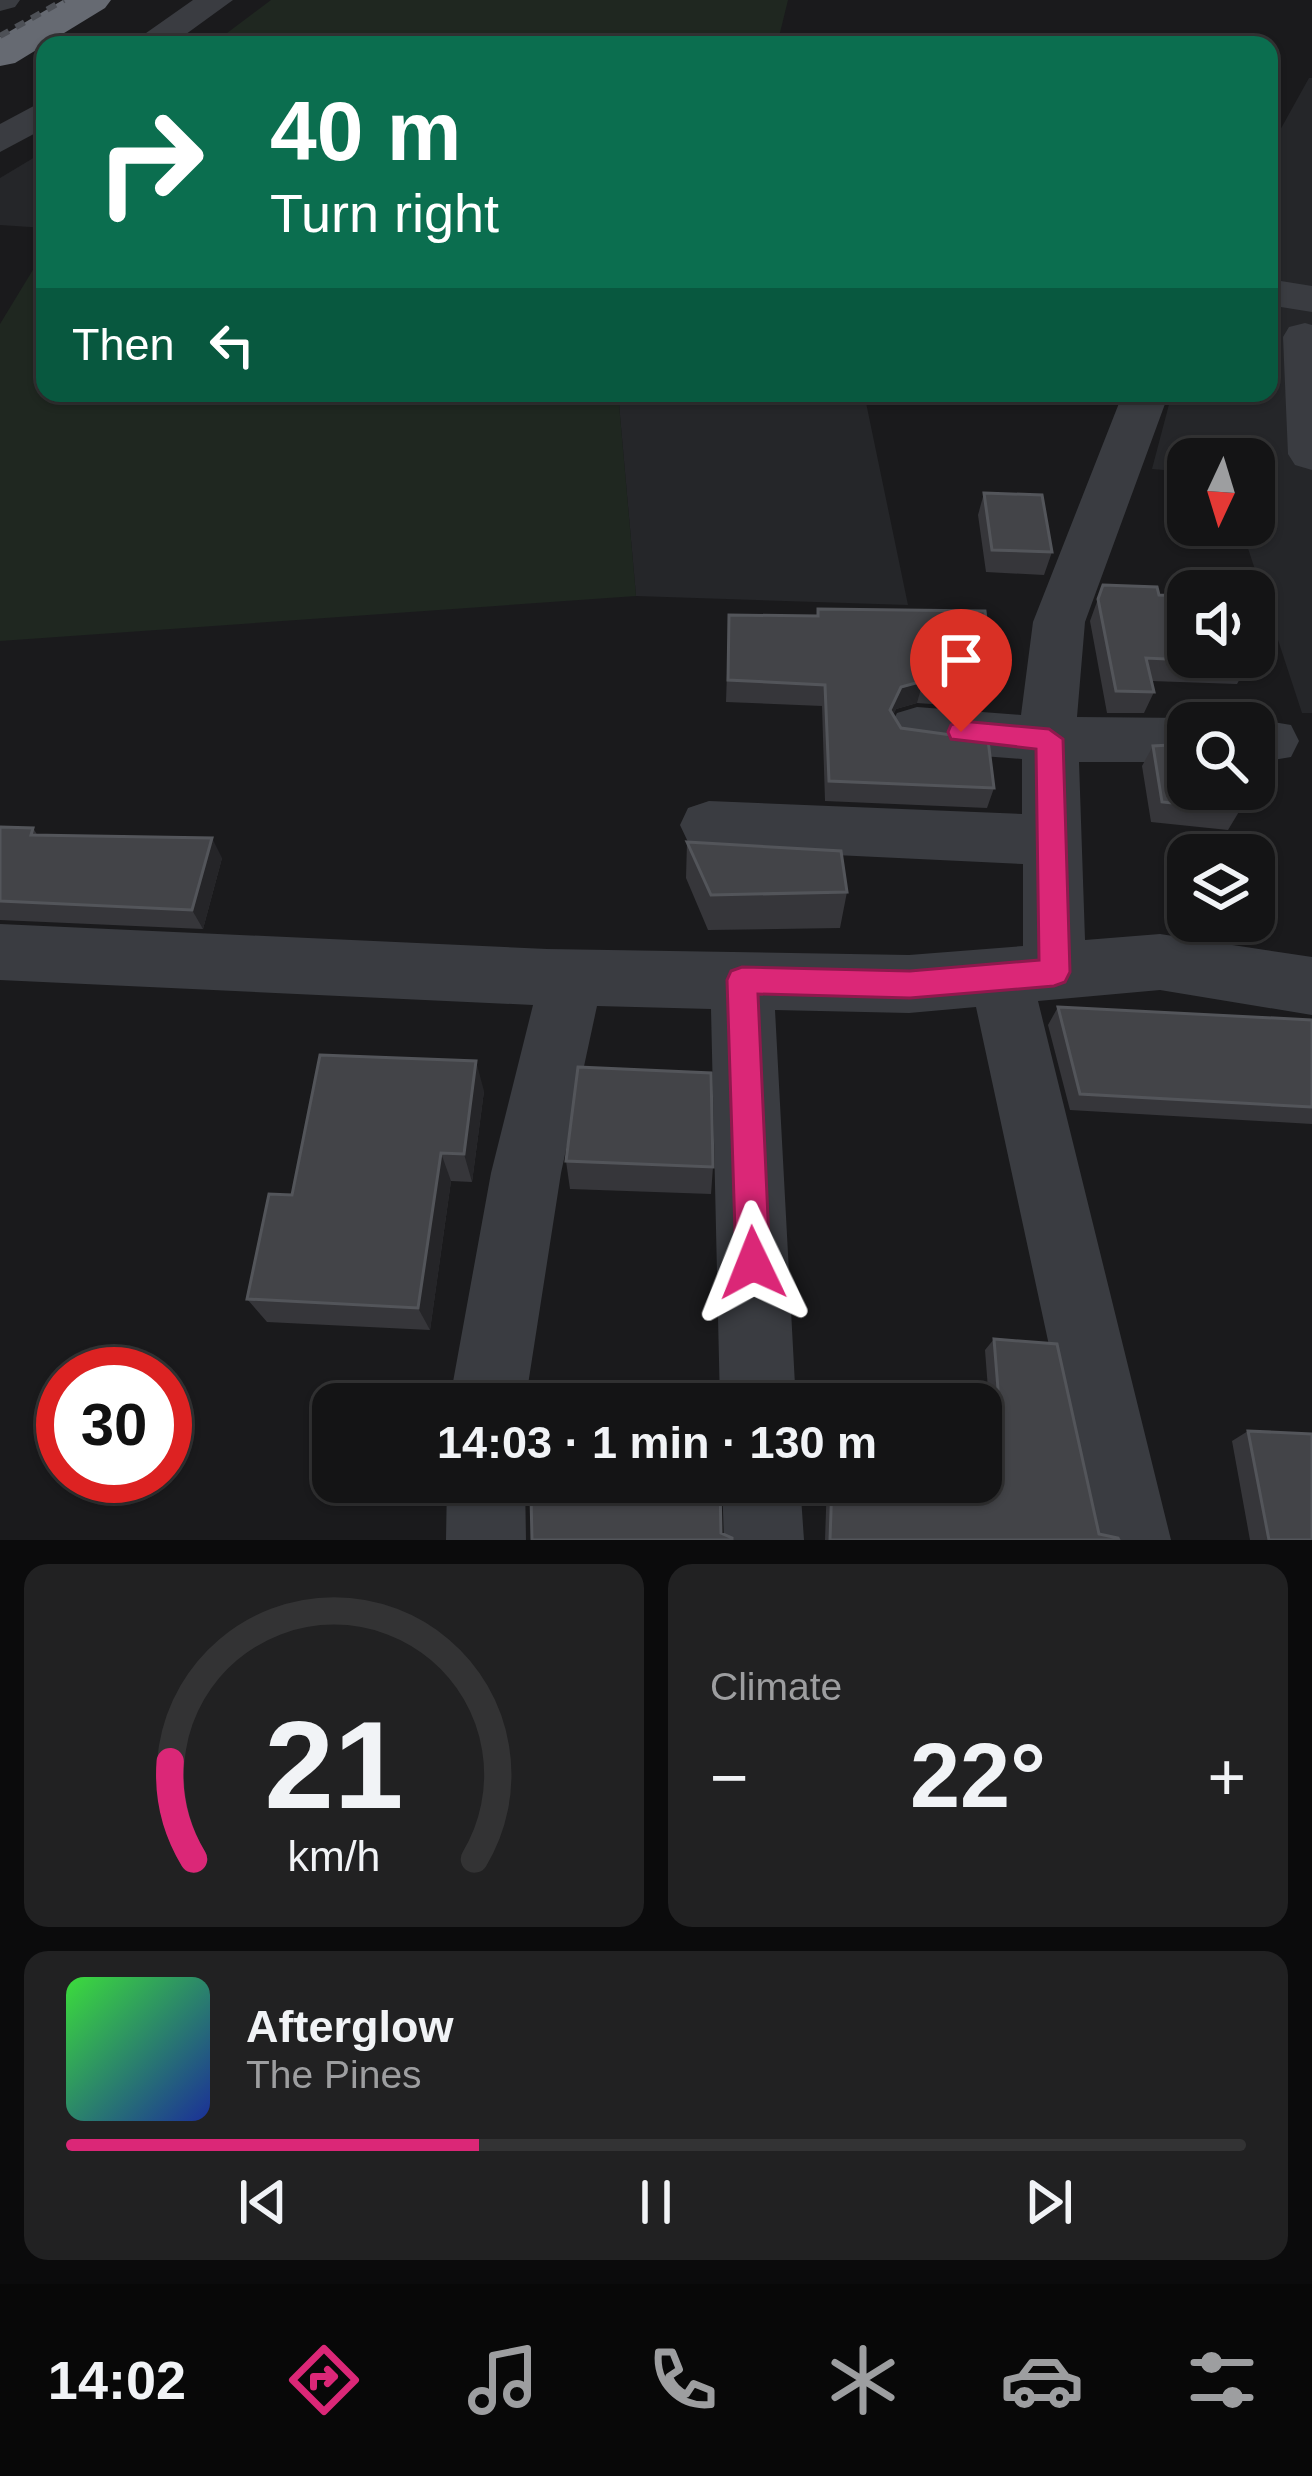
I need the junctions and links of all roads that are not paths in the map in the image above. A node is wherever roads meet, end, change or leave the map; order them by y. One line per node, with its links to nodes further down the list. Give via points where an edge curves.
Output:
1 (216, 0): 2 (street)
2 (121, 19): 3 (highway); 4 (highway)
3 (64, 36)
4 (88, 36)
5 (36, 44): 6 (highway)
6 (0, 55)
7 (36, 68): 8 (highway)
8 (0, 92)
9 (36, 117): 10 (street)
10 (0, 141)
11 (1278, 302): 12 (street)
12 (1300, 326): 14 (street)
13 (1143, 402): 16 (street, via 1059,622)
14 (1312, 454)
15 (916, 728): 16 (street)
16 (1049, 739): 17 (street); 19 (street)
17 (1167, 740)
18 (709, 825): 19 (street)
19 (1049, 840): 21 (street)
20 (0, 952): 22 (street)
21 (1028, 974): 23 (street, via 910,985); 24 (street, via 1160,962); 31 (street)
22 (572, 977): 23 (street); 25 (street, via 526,1173)
23 (742, 980): 26 (street)
24 (1312, 986)
25 (491, 1383)
26 (757, 1383)
27 (486, 1503): 29 (street)
28 (762, 1503): 30 (street)
29 (486, 1540)
30 (764, 1540)
31 (1131, 1540)

